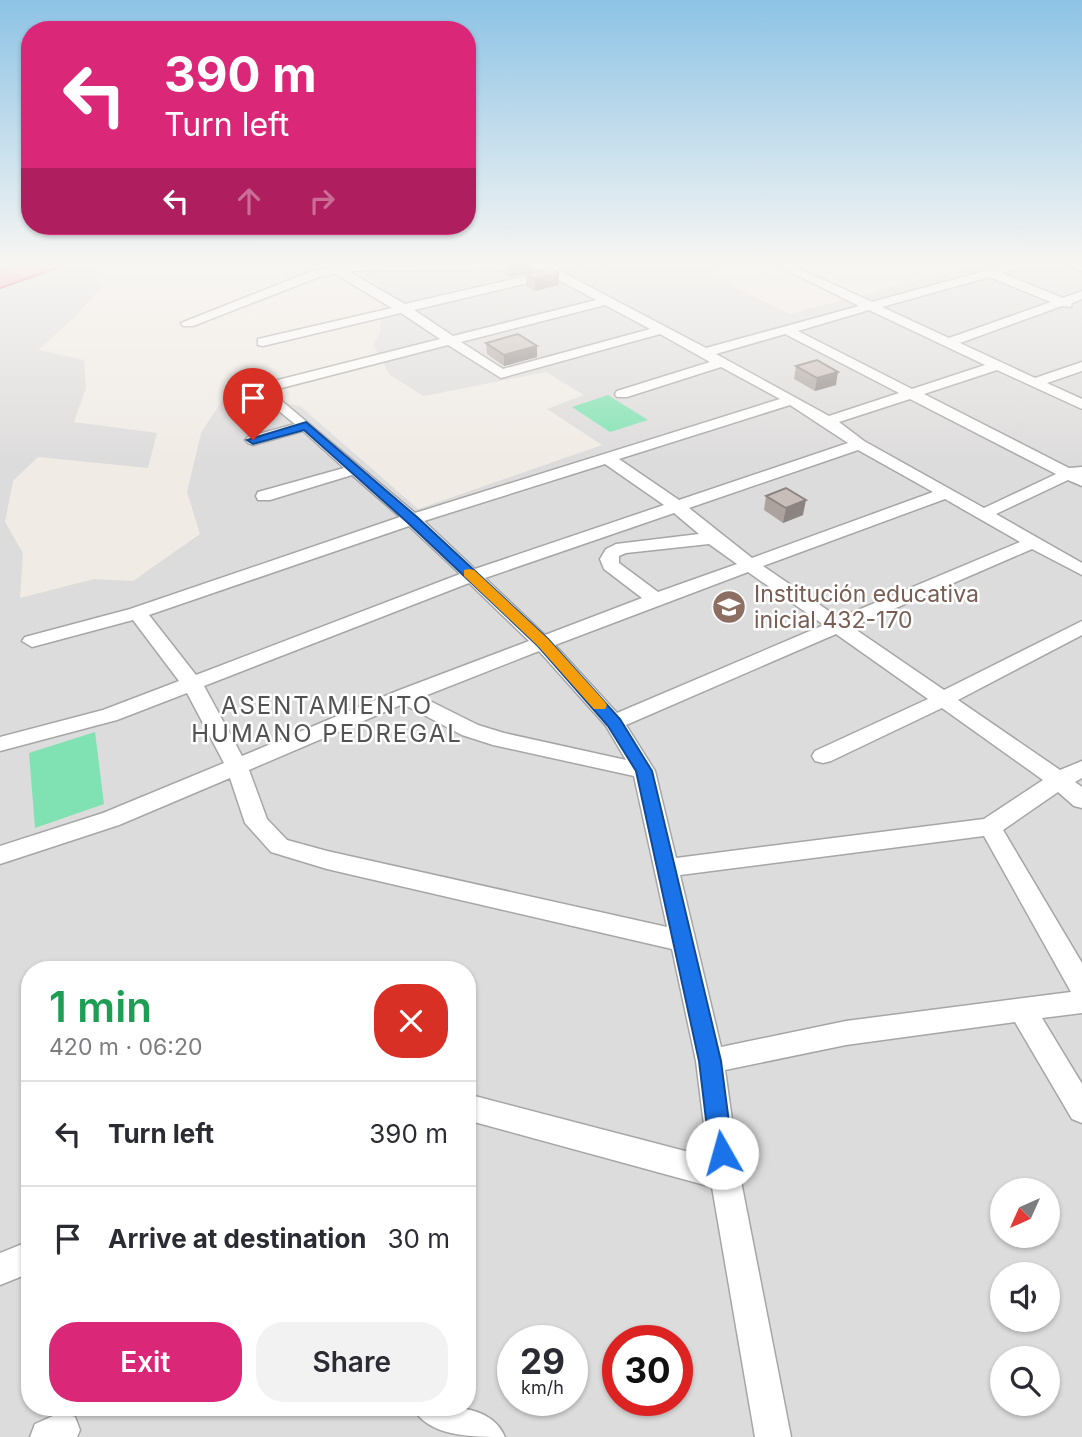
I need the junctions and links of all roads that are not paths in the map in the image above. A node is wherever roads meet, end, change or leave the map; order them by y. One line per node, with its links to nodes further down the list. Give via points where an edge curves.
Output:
1 (320, 329): 10 (street)
2 (433, 329): 9 (street)
3 (496, 329): 9 (street)
4 (790, 329): 8 (street)
5 (923, 329): 11 (street)
6 (987, 329): 11 (street)
7 (660, 330): 9 (street, via 501,374); 12 (street)
8 (786, 330): 12 (street); 18 (street)
9 (450, 341): 22 (street, via 259,389)
10 (262, 342)
11 (951, 342): 14 (street)
12 (704, 354): 13 (street)
13 (720, 363): 17 (street); 19 (street)
14 (999, 365): 16 (street); 18 (street)
15 (1082, 366): 16 (street)
16 (1036, 382): 20 (street)
17 (622, 394)
18 (916, 394): 21 (street); 27 (street)
19 (792, 400): 21 (street); 25 (street)
20 (1082, 405)
21 (828, 421): 24 (street)
22 (306, 426): 23 (street); 26 (street)
23 (253, 440)
24 (859, 444): 28 (street); 30 (street)
25 (606, 457): 30 (street); 32 (street)
26 (356, 470): 29 (street); 32 (street)
27 (1078, 475): 31 (street, via 1039,486)
28 (944, 494): 31 (street); 37 (street)
29 (264, 496)
30 (677, 506): 33 (street); 34 (street)
31 (984, 514): 35 (street)
32 (412, 519): 39 (street); 41 (street)
33 (580, 538): 36 (street); 39 (street)
34 (713, 538): 36 (street, via 637,545); 37 (street)
35 (1032, 543): 38 (street); 42 (street)
36 (612, 554): 40 (street, via 610,565)
37 (750, 565): 40 (street); 42 (street)
38 (1082, 570)
39 (472, 576): 45 (street); 46 (street)
40 (656, 599): 45 (street)
41 (137, 613): 44 (street); 46 (street)
42 (838, 626): 48 (street); 49 (street)
43 (1082, 627): 48 (street)
44 (32, 641)
45 (543, 643): 47 (street); 49 (street)
46 (193, 685): 50 (street, via 110,715); 52 (street)
47 (404, 696): 52 (street); 54 (street, via 500,740)
48 (942, 701): 51 (street); 55 (street)
49 (614, 723): 54 (street)
50 (0, 744)
51 (823, 756)
52 (237, 766): 58 (street, via 111,819); 60 (street, via 257,823 279,846)
53 (1082, 769): 55 (street)
54 (644, 771): 59 (street)
55 (1059, 780): 56 (street); 57 (street)
56 (1082, 800)
57 (990, 827): 59 (street); 61 (street)
58 (0, 855)
59 (667, 868): 60 (street)
60 (683, 941): 64 (street)
61 (1082, 987)
62 (1082, 1002): 63 (street)
63 (1021, 1009): 64 (street, via 846,1033); 66 (street)
64 (710, 1061): 67 (street)
65 (476, 1109): 67 (street)
66 (1082, 1110)
67 (725, 1175): 72 (street)
68 (21, 1261): 69 (street)
69 (0, 1269)
70 (447, 1416): 71 (street)
71 (486, 1437)
72 (773, 1437)

